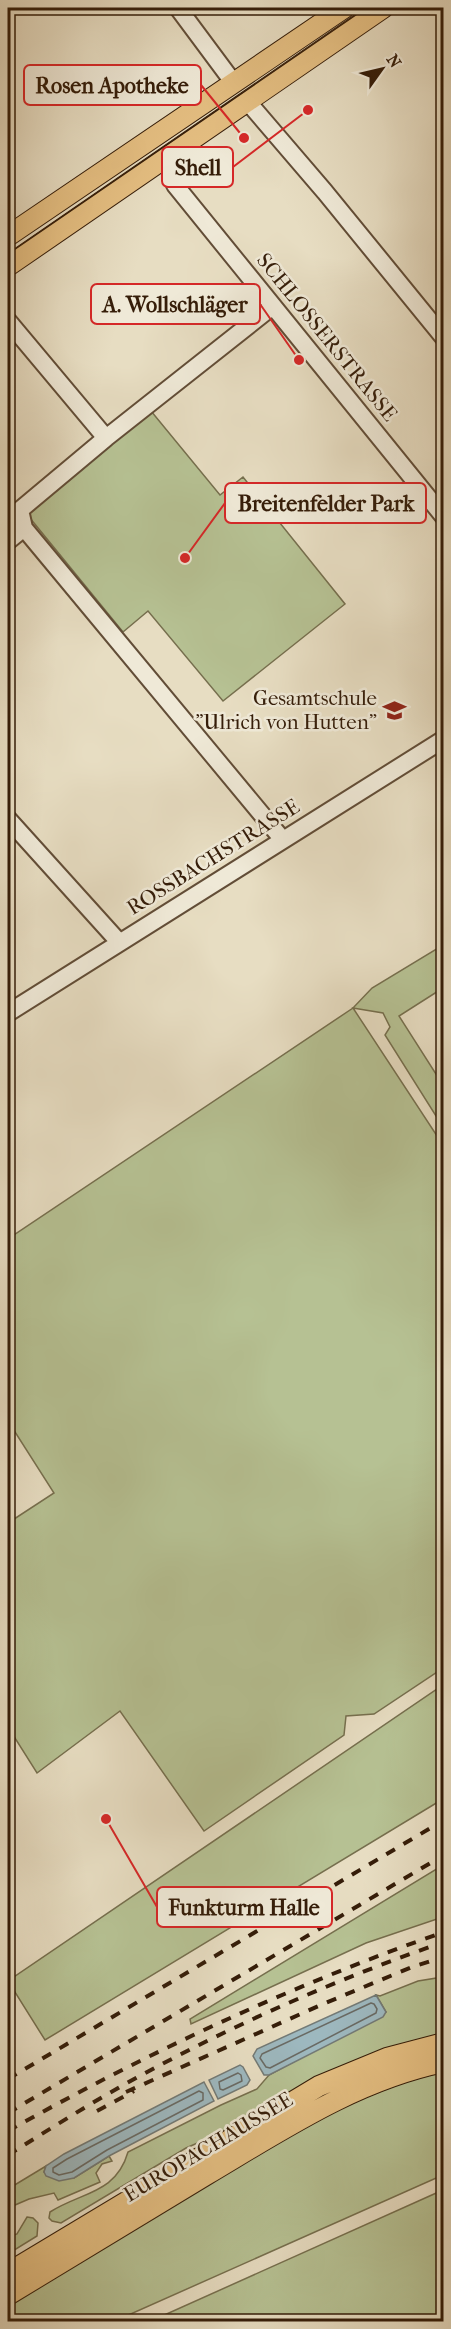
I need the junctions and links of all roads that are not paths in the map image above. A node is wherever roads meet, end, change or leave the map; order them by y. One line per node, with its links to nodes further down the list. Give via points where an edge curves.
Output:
1 (178, 8): 4 (street)
2 (344, 8): 4 (main road)
3 (382, 8): 5 (main road)
4 (233, 82): 5 (main road); 7 (main road)
5 (247, 101): 8 (main road); 11 (street)
6 (176, 185): 9 (street, SCHLOSSERSTRASSE)
7 (8, 236)
8 (8, 266)
9 (273, 306): 12 (street); 13 (street, SCHLOSSERSTRASSE)
10 (8, 321): 12 (street)
11 (444, 338)
12 (106, 438): 14 (street, via 20,510)
13 (444, 517)
14 (24, 528): 15 (street); 18 (street)
15 (8, 541)
16 (444, 739): 18 (street, ROSSBACHSTRASSE)
17 (8, 819): 19 (street)
18 (283, 840): 19 (street, ROSSBACHSTRASSE)
19 (119, 942): 20 (street, ROSSBACHSTRASSE)
20 (8, 1013)
21 (444, 2043): 23 (main road, EUROPACHAUSSEE, via 387,2058 319,2086)
22 (444, 2062): 24 (main road, EUROPACHAUSSEE, via 381,2080 298,2120)
23 (8, 2272)
24 (8, 2295)

